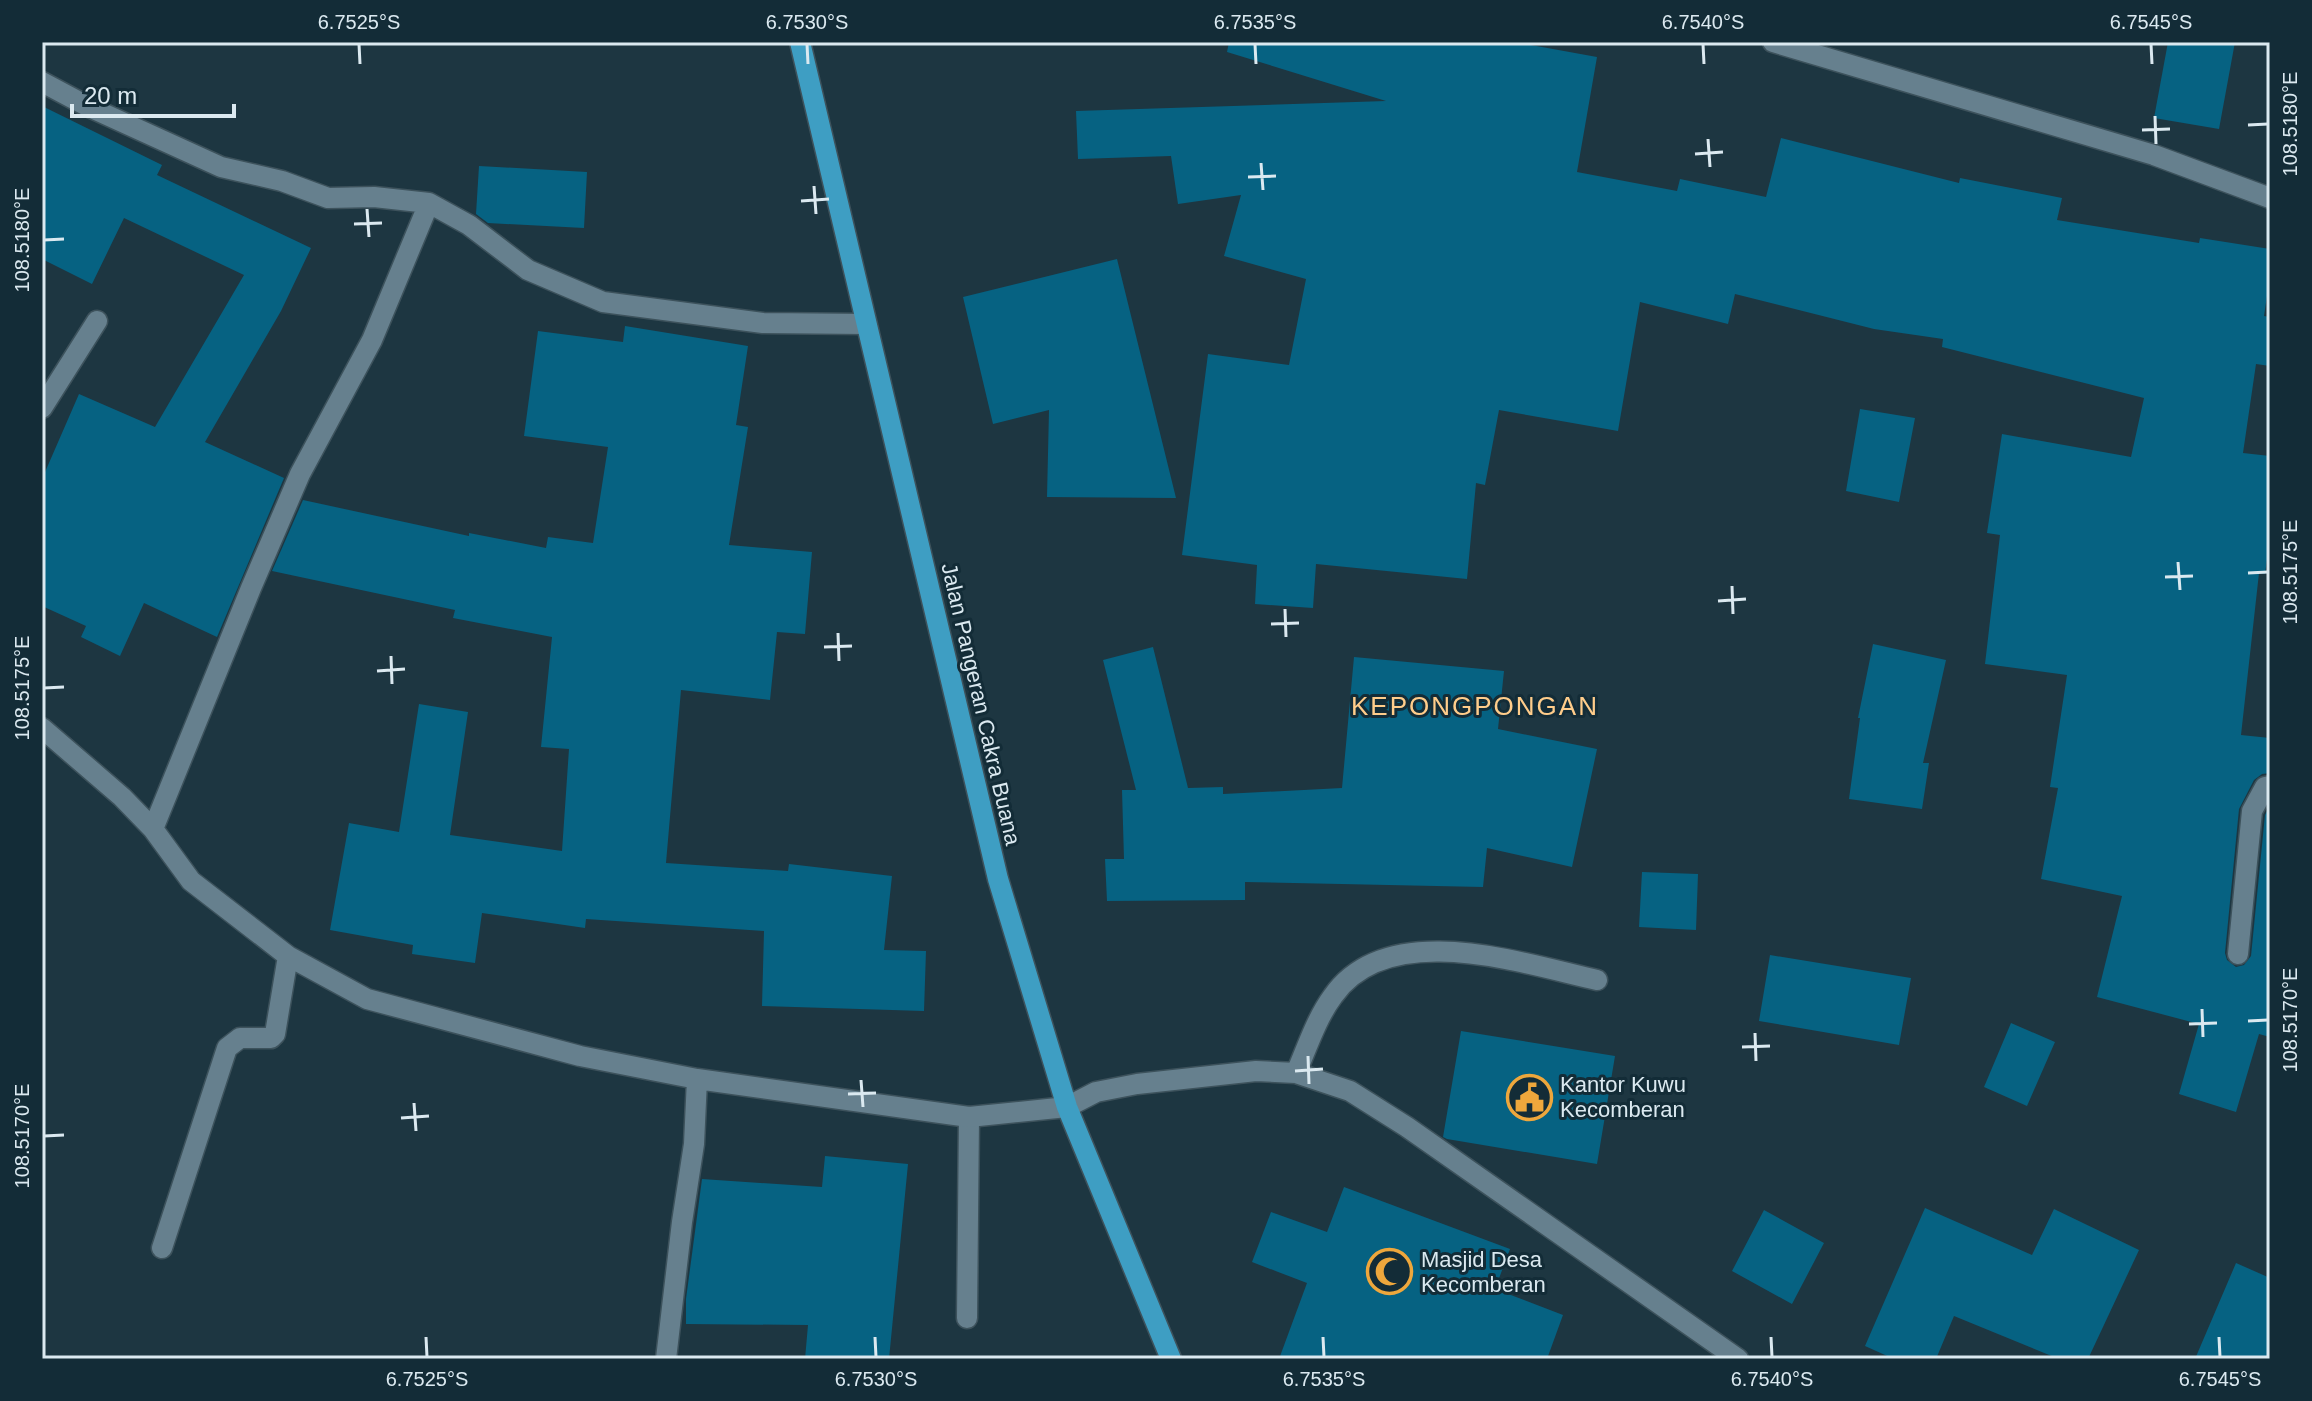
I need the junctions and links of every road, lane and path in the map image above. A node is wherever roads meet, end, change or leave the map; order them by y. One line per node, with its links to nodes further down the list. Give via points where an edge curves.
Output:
1 (800, 42): 7 (main road, Jalan Pangeran Cakra Buana)
2 (1773, 42): 4 (street, via 2154,155)
3 (42, 82): 5 (street, via 221,167 328,198)
4 (2270, 198)
5 (429, 203): 7 (street, via 469,225 528,270 603,302 763,323); 11 (street, via 372,340 300,474)
6 (97, 321): 8 (street)
7 (866, 324): 17 (main road, Jalan Pangeran Cakra Buana, via 998,879)
8 (42, 408)
9 (42, 728): 11 (street)
10 (2270, 786): 12 (street, via 2252,811)
11 (153, 829): 13 (street, via 191,881)
12 (2238, 954)
13 (288, 956): 16 (street, via 367,999 580,1056); 19 (street, via 275,1034 240,1038 227,1048)
14 (1597, 980): 15 (street, via 1467,952 1395,954 1356,972 1334,993)
15 (1296, 1073): 17 (street, via 1256,1071 1137,1084 1096,1092); 23 (street, via 1350,1091 1407,1127)
16 (697, 1079): 18 (street); 21 (street, via 694,1144)
17 (1067, 1107): 18 (street); 22 (main road, Jalan Pangeran Cakra Buana)
18 (969, 1117): 20 (street)
19 (162, 1248)
20 (967, 1318)
21 (666, 1359)
22 (1171, 1359)
23 (1738, 1359)

